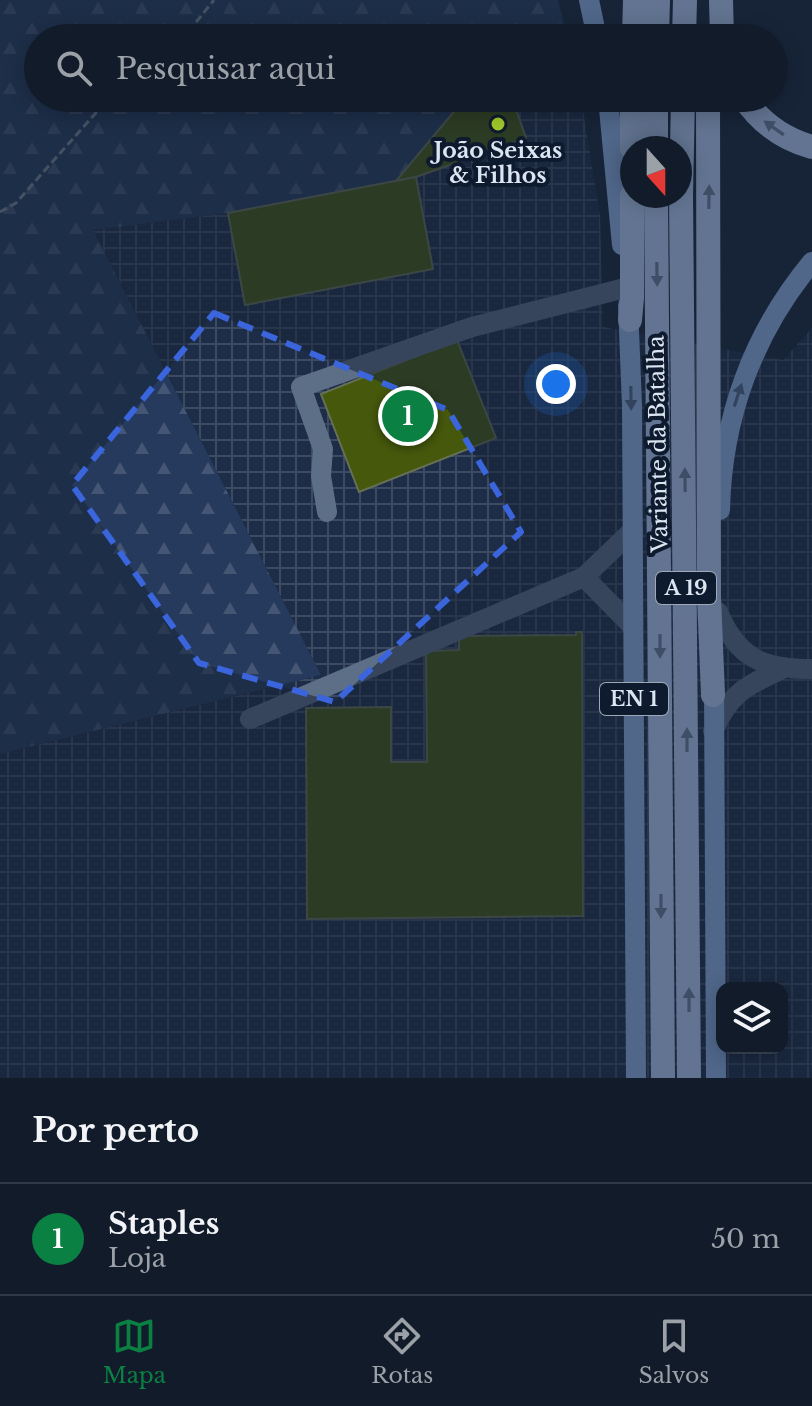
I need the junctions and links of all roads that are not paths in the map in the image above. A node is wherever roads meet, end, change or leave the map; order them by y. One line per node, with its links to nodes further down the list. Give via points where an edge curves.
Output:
1 (589, 0): 7 (main road)
2 (635, 0): 8 (highway)
3 (658, 0): 9 (highway)
4 (685, 0): 10 (highway)
5 (709, 0): 11 (highway)
6 (721, 0): 12 (highway)
7 (594, 24)
8 (634, 24)
9 (657, 24)
10 (684, 24)
11 (708, 24)
12 (722, 24)
13 (609, 112): 25 (main road, EN 1)
14 (632, 112): 19 (highway)
15 (656, 112): 20 (highway)
16 (683, 112): 39 (highway, Variante da Batalha / A 19, one-way to 16)
17 (708, 112): 34 (highway, one-way to 17)
18 (755, 112): 21 (highway, one-way to 18, via 776,131)
19 (632, 136)
20 (656, 136)
21 (812, 147)
22 (632, 208): 26 (highway)
23 (656, 208): 38 (highway, Variante da Batalha / A 19, one-way to 38)
24 (812, 262): 30 (main road, one-way to 24, via 723,457 737,398 770,322)
25 (625, 288): 26 (main road, EN 1); 27 (street, via 472,327 301,387 323,449)
26 (630, 320): 28 (main road, EN 1, one-way to 28)
27 (327, 512)
28 (633, 530): 29 (street); 31 (main road, EN 1)
29 (584, 577): 31 (street); 35 (street)
30 (718, 612): 32 (street, via 728,636 745,652); 34 (main road)
31 (633, 627): 37 (main road, EN 1)
32 (782, 669): 33 (street); 36 (street, via 744,687)
33 (812, 669)
34 (713, 695): 36 (main road)
35 (250, 719)
36 (713, 731): 40 (main road)
37 (636, 1078)
38 (663, 1078)
39 (689, 1078)
40 (716, 1078)

